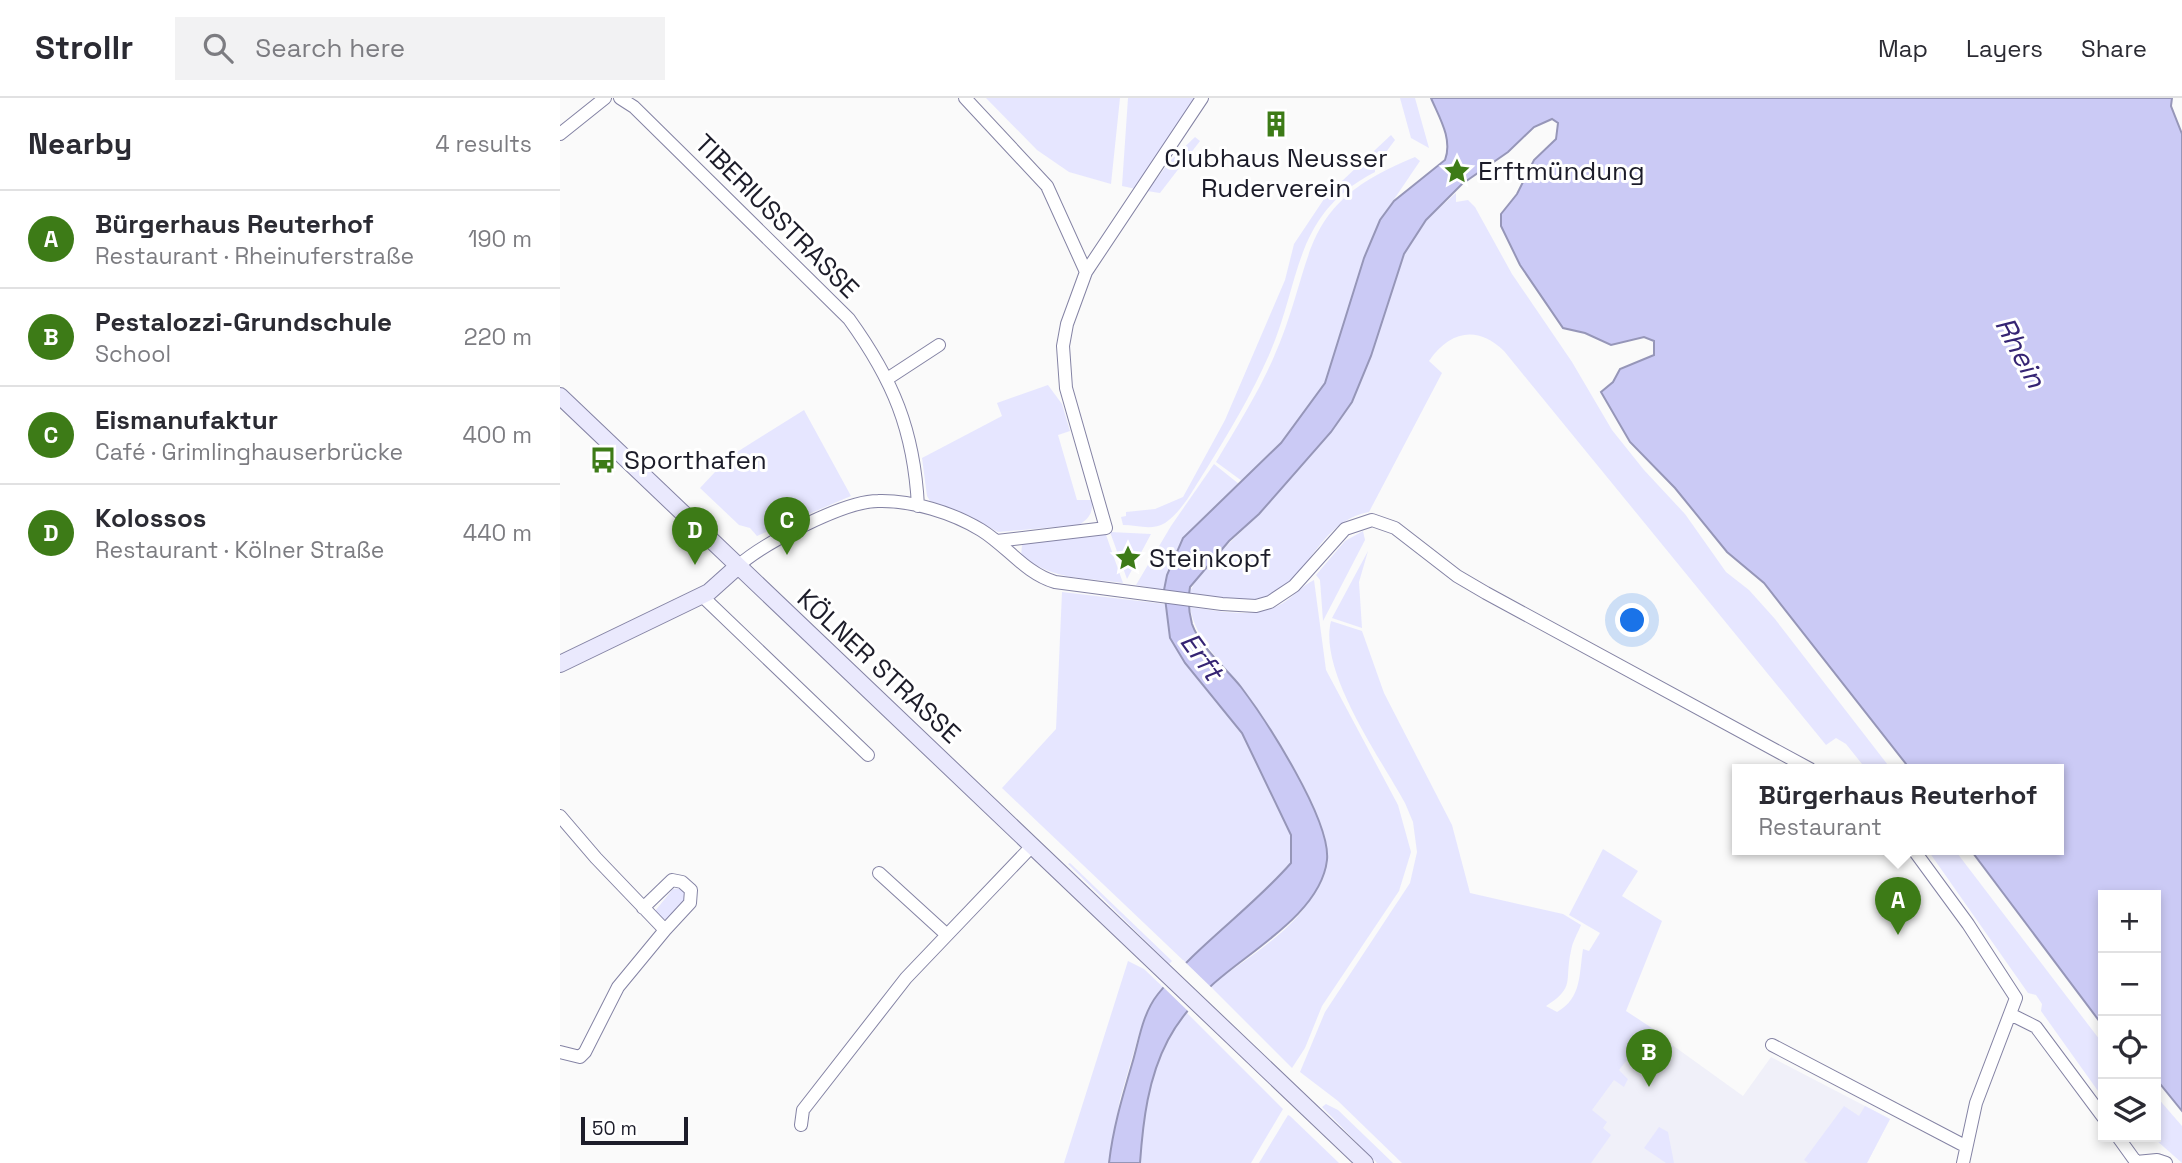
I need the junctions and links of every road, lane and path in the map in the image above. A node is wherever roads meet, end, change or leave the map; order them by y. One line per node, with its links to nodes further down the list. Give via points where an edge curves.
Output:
1 (605, 98): 5 (street)
2 (620, 98): 8 (street, TIBERIUSSTRASSE, via 825,293 849,319)
3 (965, 98): 6 (street, via 1047,186)
4 (1202, 98): 6 (street)
5 (560, 134)
6 (1086, 272): 11 (street, via 1067,324 1064,367 1071,414 1106,528)
7 (939, 345): 8 (street)
8 (887, 379): 10 (street, TIBERIUSSTRASSE, via 909,434)
9 (560, 397): 12 (main road, KÖLNER STRASSE)
10 (918, 506): 11 (street, via 961,520); 12 (street, via 863,503 798,529)
11 (997, 541): 16 (street, via 1044,579 1256,606 1294,586 1345,528 1364,521 1382,522 1486,593)
12 (738, 566): 13 (main road); 18 (main road, KÖLNER STRASSE)
13 (701, 595): 14 (main road); 15 (street)
14 (560, 664)
15 (867, 755)
16 (1801, 764)
17 (560, 816): 21 (street)
18 (1033, 845): 23 (street); 32 (main road, KÖLNER STRASSE)
19 (1917, 855): 24 (street, via 2013,990 2016,1002)
20 (879, 873): 23 (street)
21 (643, 908): 22 (street); 22 (street, via 672,880 691,890 690,903)
22 (665, 930): 26 (street, via 618,987 585,1052 580,1057)
23 (947, 935): 28 (street, via 906,978 803,1110)
24 (2011, 1015): 27 (street, via 2036,1027); 30 (street, via 1983,1082)
25 (1772, 1045): 30 (street)
26 (560, 1052)
27 (2098, 1111)
28 (801, 1125)
29 (2122, 1142): 31 (street)
30 (1965, 1146): 33 (street)
31 (2136, 1162): 34 (street)
32 (1365, 1163)
33 (1963, 1163)
34 (2166, 1163)

